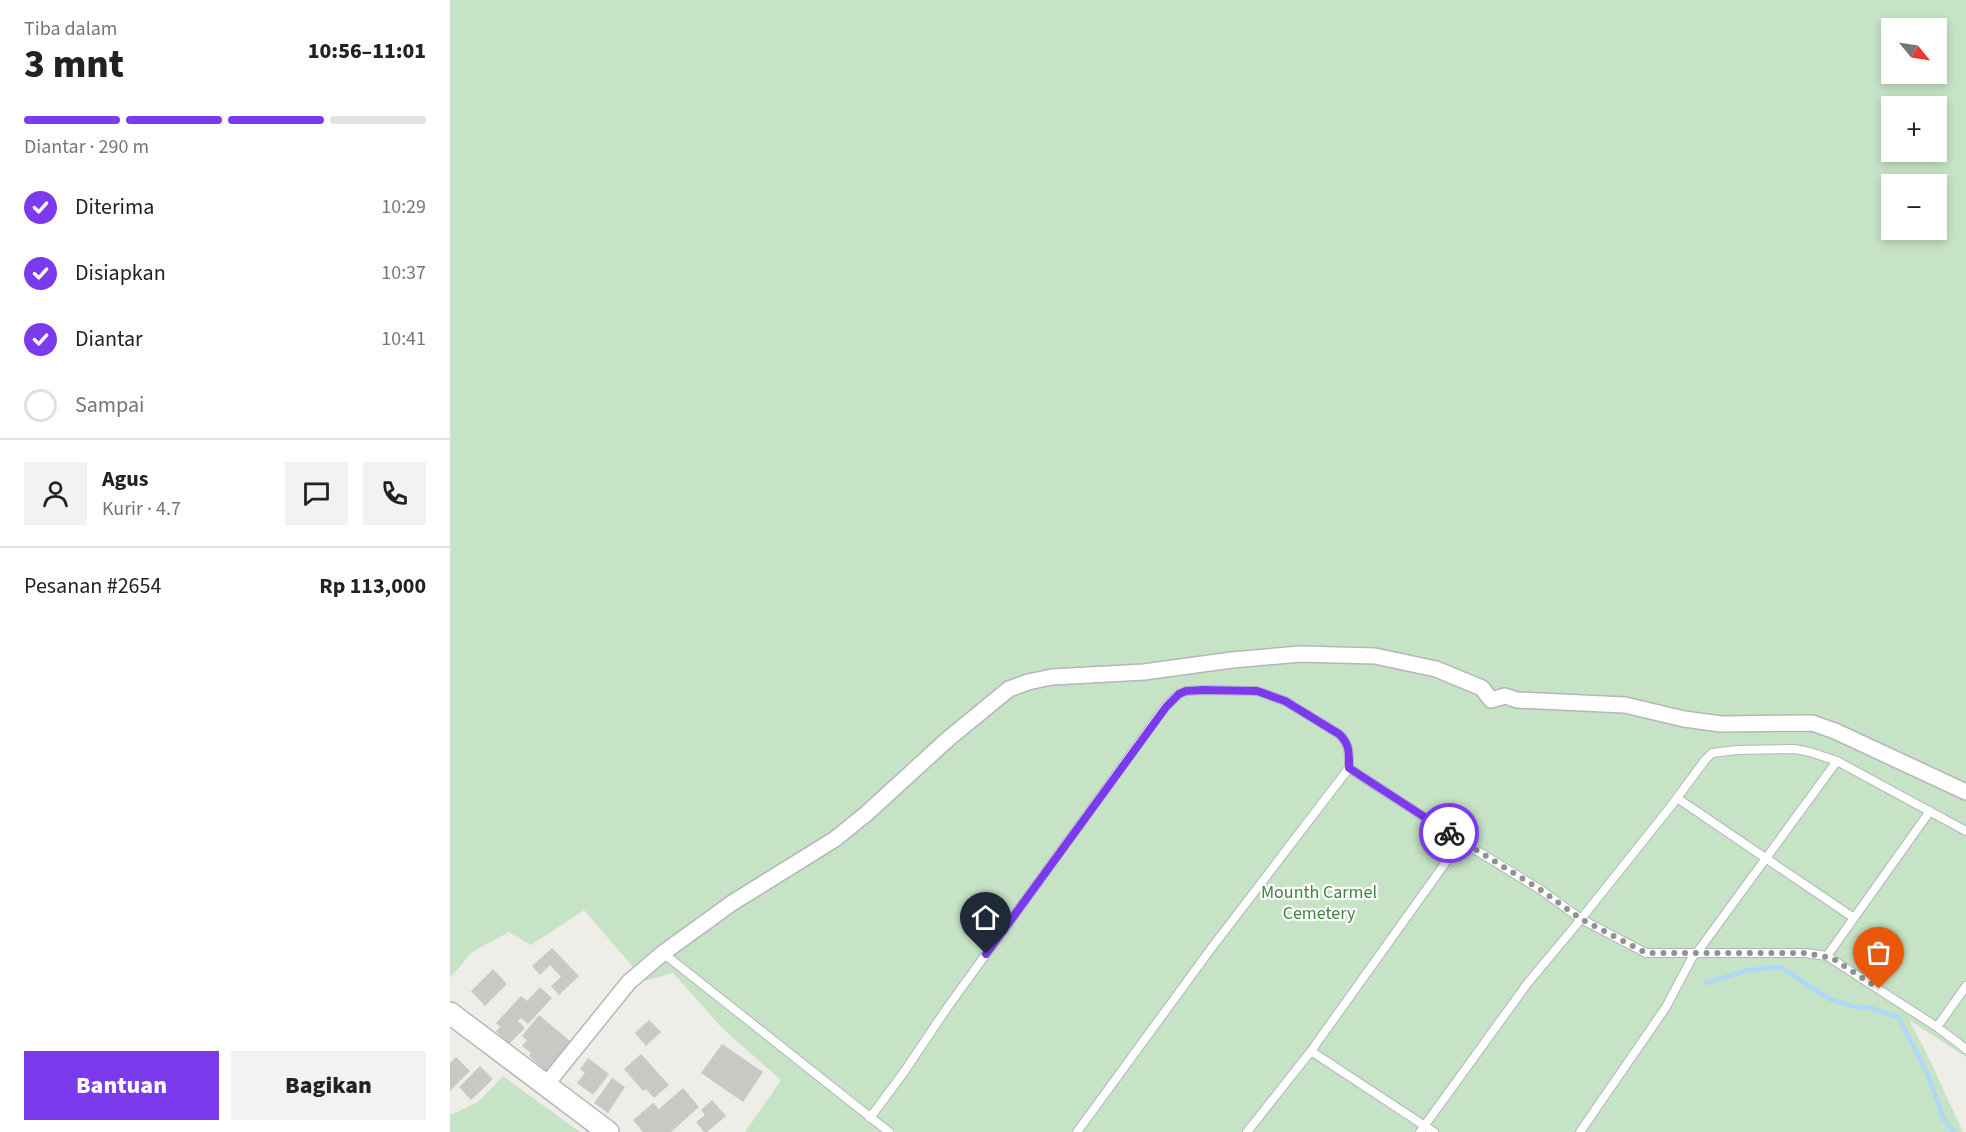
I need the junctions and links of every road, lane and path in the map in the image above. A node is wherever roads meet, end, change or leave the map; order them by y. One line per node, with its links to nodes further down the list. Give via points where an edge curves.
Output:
1 (1837, 761): 4 (lane, via 1795,749 1712,753); 5 (lane); 8 (lane)
2 (1349, 768): 7 (lane); 20 (lane, via 1345,739 1285,701 1257,691 1203,690 1179,694); 24 (lane)
3 (1966, 792): 11 (street, via 1835,730 1812,723 1721,724 1625,705 1557,704 1505,696 1491,700 1482,688 1436,669 1375,656 1300,654 1144,672 1052,677 1009,689 835,839 732,903)
4 (1677, 798): 8 (lane); 10 (lane)
5 (1930, 811): 6 (lane); 9 (lane)
6 (1966, 831)
7 (1461, 841): 10 (lane); 18 (lane)
8 (1766, 858): 9 (lane); 12 (lane)
9 (1854, 918): 13 (lane)
10 (1581, 919): 12 (lane, via 1646,953); 21 (lane, via 1527,984)
11 (663, 953): 19 (street, via 629,982); 20 (lane)
12 (1695, 954): 13 (lane); 27 (lane, via 1666,1007)
13 (1827, 956): 16 (lane)
14 (1966, 986): 16 (lane)
15 (450, 1013): 19 (main road)
16 (1937, 1027): 17 (lane)
17 (1966, 1049)
18 (1311, 1051): 21 (lane); 25 (lane)
19 (545, 1086): 22 (main road)
20 (870, 1118): 23 (lane)
21 (1422, 1129): 26 (lane)
22 (608, 1132)
23 (889, 1132)
24 (1077, 1132)
25 (1247, 1132)
26 (1434, 1132)
27 (1580, 1132)

